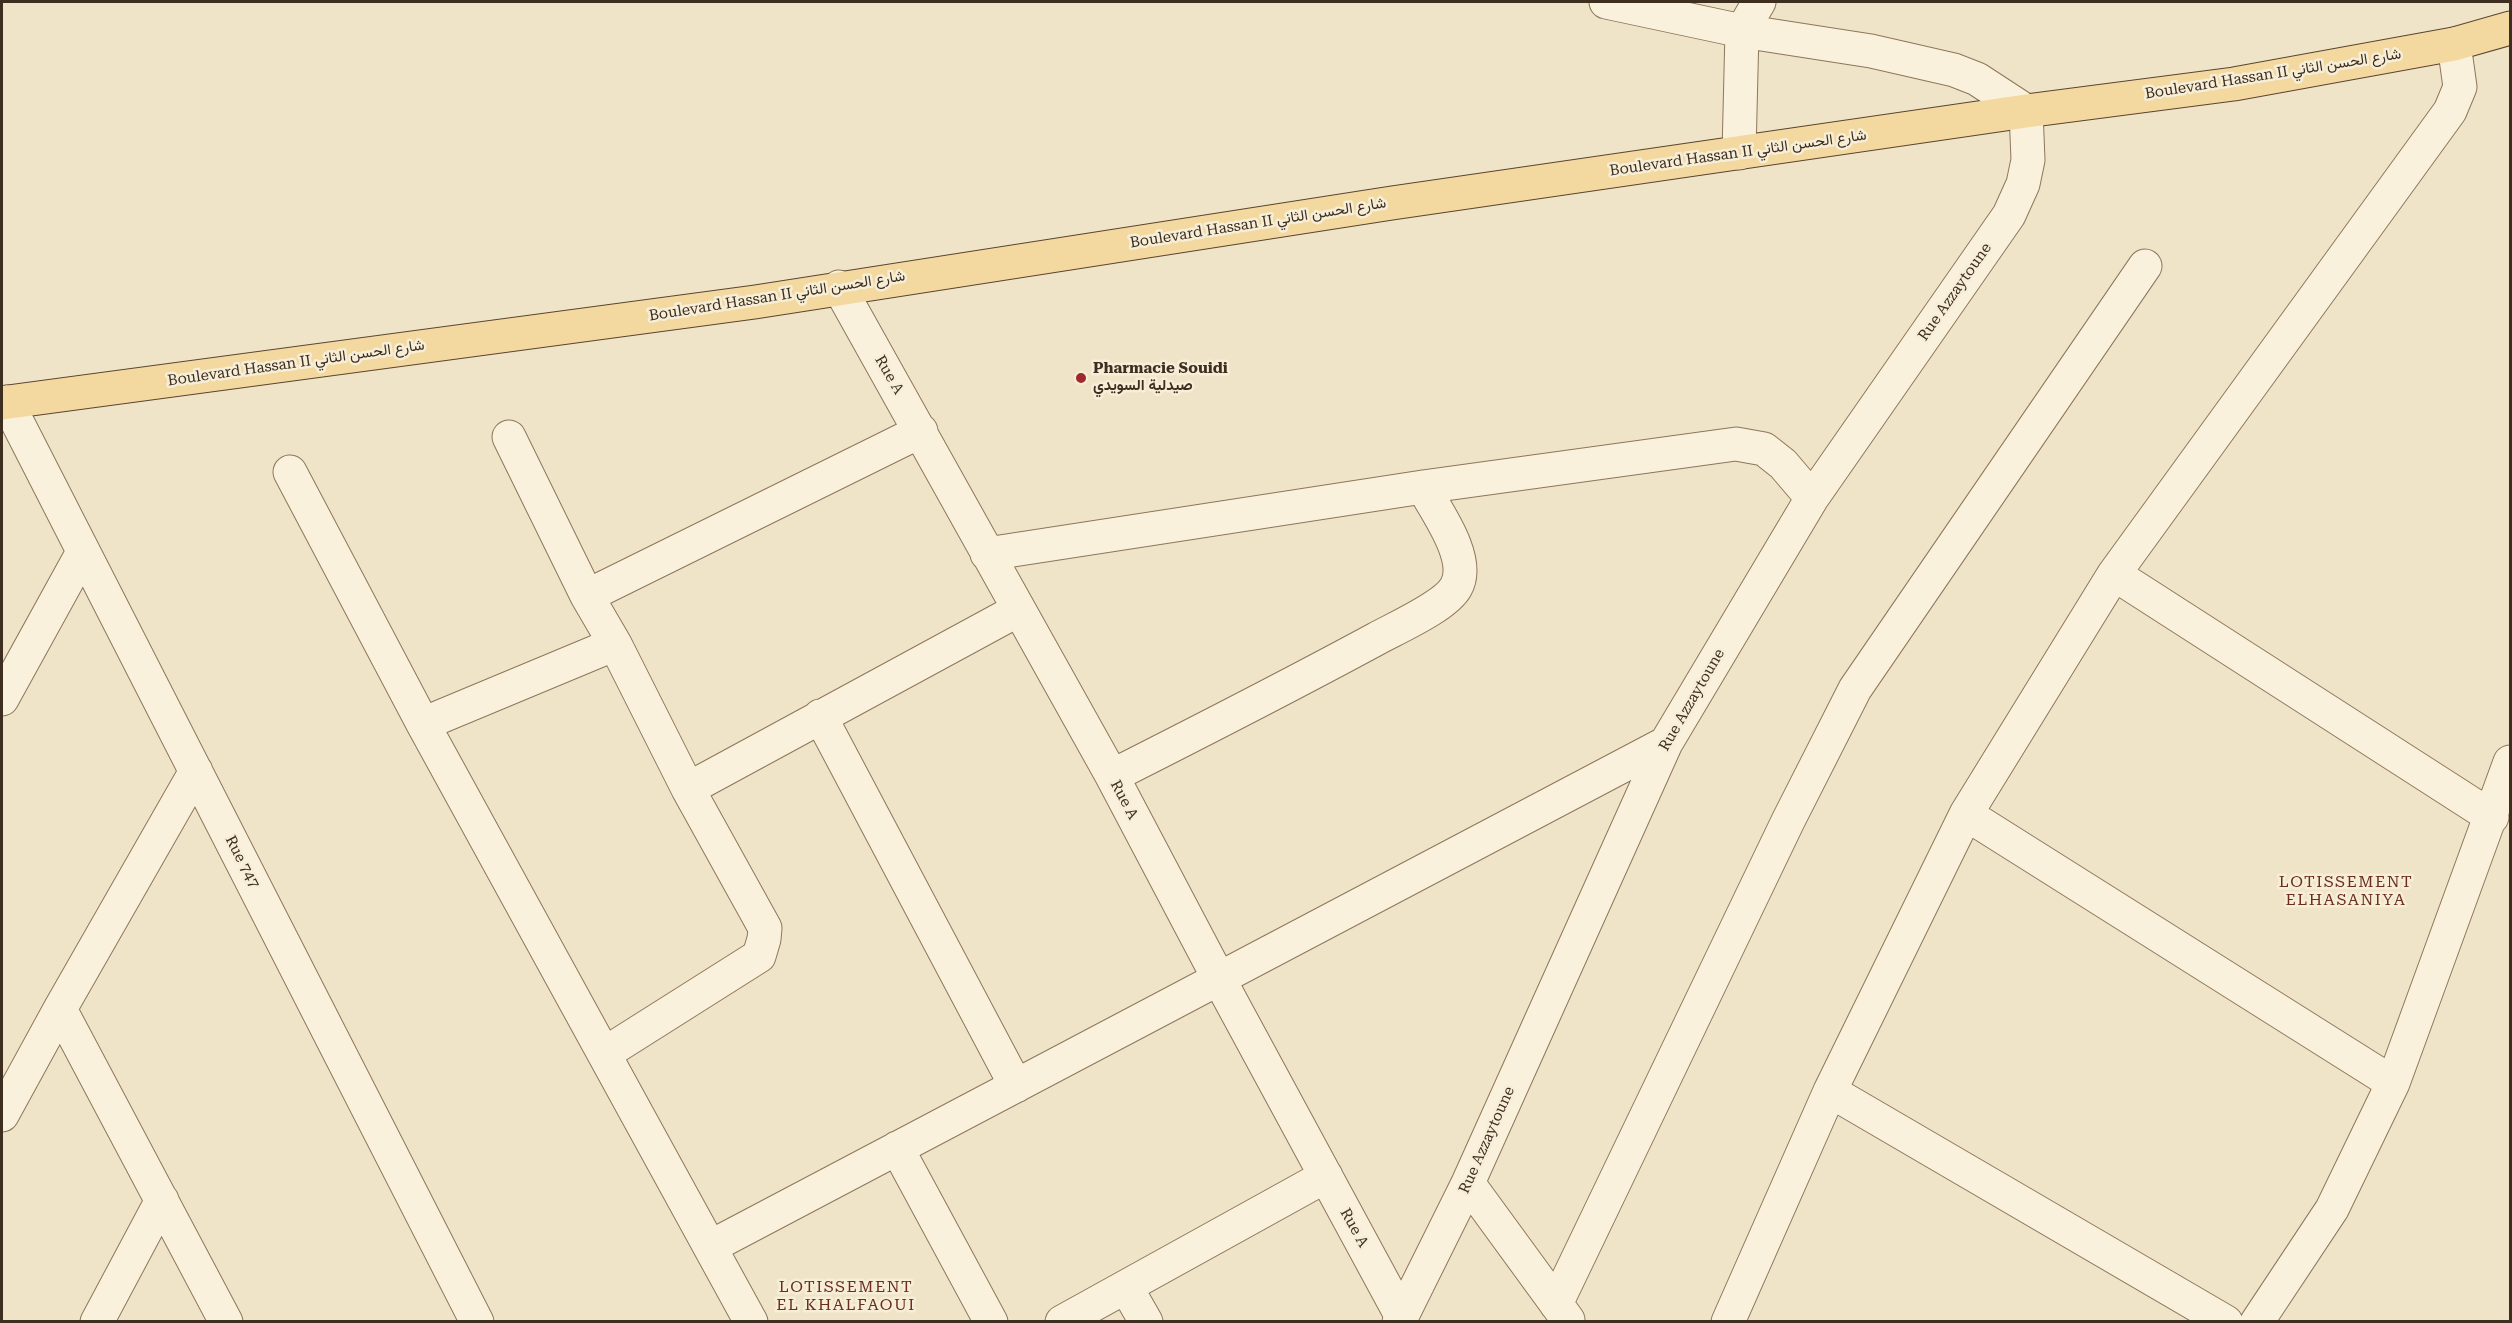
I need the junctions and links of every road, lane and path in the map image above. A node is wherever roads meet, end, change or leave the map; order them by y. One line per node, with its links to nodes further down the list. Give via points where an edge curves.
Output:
1 (1606, 2): 4 (street)
2 (1759, 2): 4 (street)
3 (2511, 28): 5 (main road, Boulevard Hassan II شارع الحسن الثاني)
4 (1742, 31): 6 (street, via 1870,51 1954,70 1977,79); 7 (street)
5 (2454, 44): 6 (main road, Boulevard Hassan II شارع الحسن الثاني, via 2234,84); 18 (street, via 2460,87 2450,111)
6 (2026, 111): 7 (main road, Boulevard Hassan II شارع الحسن الثاني); 15 (street, Rue Azzaytoune, via 2028,160 2023,184 2009,215)
7 (1739, 153): 9 (main road, Boulevard Hassan II شارع الحسن الثاني)
8 (2145, 266): 45 (street, via 1855,689 1788,820)
9 (839, 287): 10 (main road, Boulevard Hassan II شارع الحسن الثاني, via 754,302); 11 (street, Rue A)
10 (4, 402): 16 (street, Rue 747)
11 (921, 431): 17 (street, Rue A); 19 (street)
12 (509, 436): 19 (street)
13 (290, 472): 24 (street)
14 (1423, 487): 15 (street, via 1736,444 1764,449 1784,464); 17 (street); 28 (street, via 1458,553 1461,571 1456,588 1436,606 1294,684)
15 (1812, 498): 25 (street, Rue Azzaytoune)
16 (83, 552): 22 (street); 27 (street, Rue 747)
17 (987, 554): 20 (street, Rue A)
18 (2114, 574): 30 (street); 31 (street)
19 (587, 597): 21 (street)
20 (1018, 610): 23 (street); 28 (street, Rue A)
21 (615, 644): 24 (street); 29 (street)
22 (2, 699)
23 (820, 716): 29 (street); 36 (street)
24 (423, 724): 34 (street)
25 (1666, 743): 32 (street); 41 (street, Rue Azzaytoune)
26 (2511, 762): 31 (street)
27 (196, 771): 33 (street); 49 (street, Rue 747)
28 (1112, 776): 32 (street, Rue A)
29 (688, 789): 34 (street, via 765,928 759,956)
30 (1966, 814): 35 (street); 37 (street)
31 (2492, 817): 35 (street)
32 (1219, 979): 36 (street); 40 (street, Rue A)
33 (60, 1009): 38 (street); 42 (street)
34 (604, 1054): 43 (street)
35 (2393, 1083): 56 (street, via 2332,1209)
36 (1016, 1086): 39 (street)
37 (1830, 1091): 54 (street); 55 (street)
38 (2, 1115)
39 (897, 1148): 43 (street); 51 (street)
40 (1326, 1176): 44 (street); 46 (street, Rue A)
41 (1468, 1183): 45 (street); 46 (street, Rue Azzaytoune)
42 (162, 1200): 47 (street); 48 (street)
43 (710, 1247): 50 (street)
44 (1126, 1287): 52 (street); 53 (street)
45 (1563, 1313)
46 (1400, 1319)
47 (97, 1322)
48 (226, 1322)
49 (477, 1322)
50 (751, 1322)
51 (991, 1322)
52 (1062, 1322)
53 (1146, 1322)
54 (1728, 1322)
55 (2226, 1322)
56 (2257, 1322)

